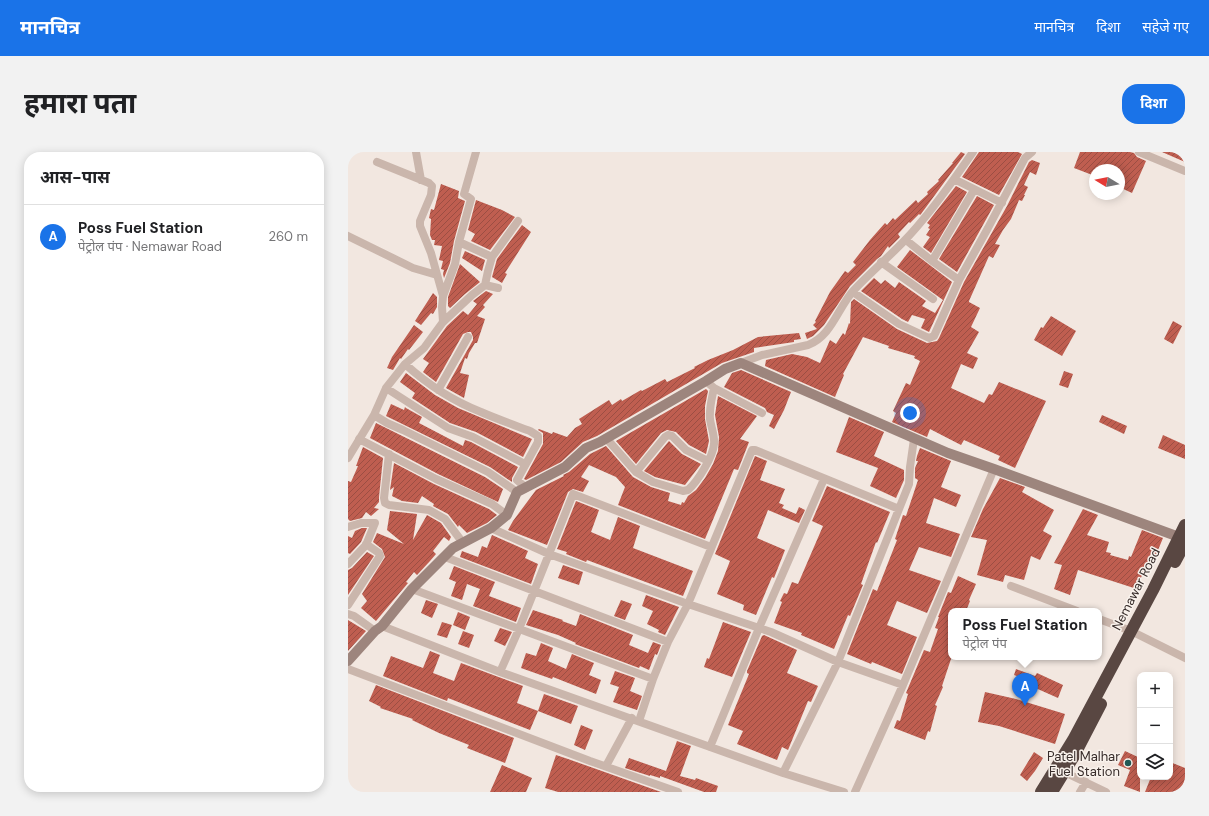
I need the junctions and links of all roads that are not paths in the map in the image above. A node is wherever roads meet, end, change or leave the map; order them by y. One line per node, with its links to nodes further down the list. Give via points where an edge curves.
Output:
1 (416, 152): 8 (street)
2 (476, 152): 15 (street, via 464,194 471,199)
3 (973, 152): 9 (street)
4 (1032, 152): 11 (street, via 1025,158)
5 (1139, 152): 7 (street)
6 (378, 162): 8 (street)
7 (1185, 171)
8 (420, 180): 19 (street, via 429,183 433,189 420,226)
9 (954, 180): 10 (street); 14 (street, via 928,216)
10 (974, 190): 11 (street); 17 (street)
11 (1002, 203): 20 (street)
12 (518, 221): 16 (street)
13 (348, 236): 19 (street, via 413,268)
14 (906, 240): 17 (street); 18 (street)
15 (459, 242): 16 (street); 24 (street, via 455,264)
16 (492, 257): 21 (street)
17 (932, 261): 20 (street)
18 (880, 262): 23 (street); 25 (street)
19 (438, 275): 24 (street)
20 (959, 280): 23 (street, via 932,338 899,324)
21 (485, 285): 22 (street); 26 (street)
22 (498, 288)
23 (853, 292): 28 (street, via 824,335 814,343 762,355)
24 (443, 296): 26 (street)
25 (933, 299)
26 (443, 322): 29 (street, via 424,348)
27 (468, 337): 32 (street)
28 (741, 363): 30 (street, via 725,369); 37 (street)
29 (405, 364): 31 (street); 32 (street)
30 (710, 385): 33 (street); 35 (street); 40 (street, via 710,418 714,443)
31 (386, 388): 34 (street); 41 (street, via 448,428 473,437)
32 (438, 390): 41 (street, via 480,412 538,436 538,442)
33 (762, 413)
34 (374, 415): 36 (street); 45 (street)
35 (606, 438): 43 (street); 45 (street, via 586,448 565,467)
36 (359, 439): 38 (street); 39 (street)
37 (914, 439): 42 (street, via 948,454); 46 (street, via 909,484)
38 (389, 454): 47 (street, via 492,504); 51 (street, via 385,503 429,510 445,519)
39 (348, 458)
40 (708, 461): 43 (street, via 696,481 685,491 653,482); 43 (street, via 686,450 668,435)
41 (525, 464): 45 (street, via 517,480)
42 (994, 469): 54 (street); 77 (street)
43 (636, 472)
44 (824, 479): 46 (street); 53 (street, via 752,450); 66 (street)
45 (521, 490): 47 (street)
46 (899, 509): 73 (street)
47 (507, 515): 50 (street)
48 (1185, 525): 54 (highway, Nemawar Road)
49 (348, 527): 52 (street, via 360,522 375,523)
50 (491, 528): 51 (street); 55 (street)
51 (462, 542): 56 (street)
52 (366, 544): 57 (street); 62 (street, via 380,556)
53 (711, 547): 55 (street, via 573,494); 61 (street)
54 (1182, 547): 69 (highway, Nemawar Road)
55 (549, 554): 60 (street); 61 (street)
56 (445, 556): 59 (street); 60 (street)
57 (348, 564)
58 (1011, 586): 63 (street)
59 (412, 589): 67 (street); 68 (street)
60 (534, 590): 68 (street); 70 (street)
61 (688, 604): 66 (street); 70 (street)
62 (348, 605)
63 (1069, 608)
64 (348, 614): 67 (street)
65 (1102, 620): 69 (street)
66 (759, 628): 73 (street); 79 (street)
67 (379, 629): 72 (street); 75 (street)
68 (519, 629): 75 (street); 76 (street)
69 (1134, 633): 71 (street); 81 (highway, Nemawar Road, via 1074,756)
70 (668, 642): 76 (street)
71 (1185, 658)
72 (348, 661)
73 (838, 662): 77 (street); 82 (street)
74 (348, 669): 80 (street)
75 (500, 672): 78 (street)
76 (653, 679): 78 (street)
77 (902, 685): 86 (street)
78 (635, 720): 79 (street); 80 (street)
79 (710, 746): 82 (street)
80 (606, 766): 84 (street)
81 (1061, 770): 83 (street); 87 (highway, Nemawar Road); 88 (highway, Nemawar Road)
82 (783, 773): 85 (street)
83 (1086, 782): 89 (street); 90 (street)
84 (678, 792)
85 (844, 792)
86 (855, 792)
87 (1041, 792)
88 (1052, 792)
89 (1080, 792)
90 (1106, 792)

